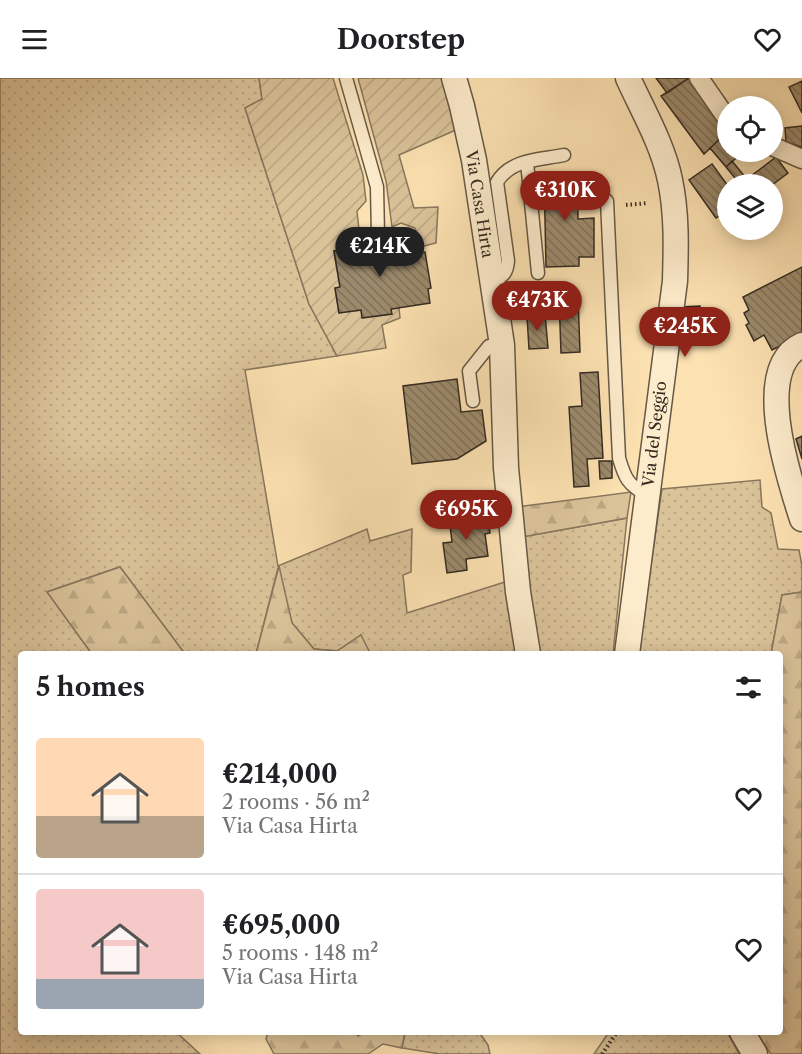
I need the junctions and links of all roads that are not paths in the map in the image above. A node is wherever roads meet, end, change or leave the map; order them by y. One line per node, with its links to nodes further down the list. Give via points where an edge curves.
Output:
1 (346, 78): 11 (lane, via 377,187)
2 (454, 78): 13 (street, Via Casa Hirta, via 474,160)
3 (628, 78): 17 (street, Via del Seggio, via 670,179 676,234 675,281)
4 (699, 78): 5 (street)
5 (717, 104)
6 (783, 151): 8 (street)
7 (564, 155): 9 (lane)
8 (802, 159)
9 (527, 162): 12 (lane); 13 (lane, via 504,172 497,182 508,261 507,272)
10 (596, 191): 17 (lane, via 607,201 620,458 624,477)
11 (378, 235)
12 (538, 273)
13 (492, 280): 14 (street, Via Casa Hirta)
14 (502, 345): 16 (lane, via 489,346 469,371); 19 (street, Via Casa Hirta, via 506,468)
15 (802, 345): 18 (street, via 784,362 777,383 777,419 786,470)
16 (474, 401)
17 (646, 495): 20 (street, Via del Seggio)
18 (802, 519)
19 (528, 651)
20 (627, 651)
21 (744, 1035): 22 (street)
22 (755, 1054)

